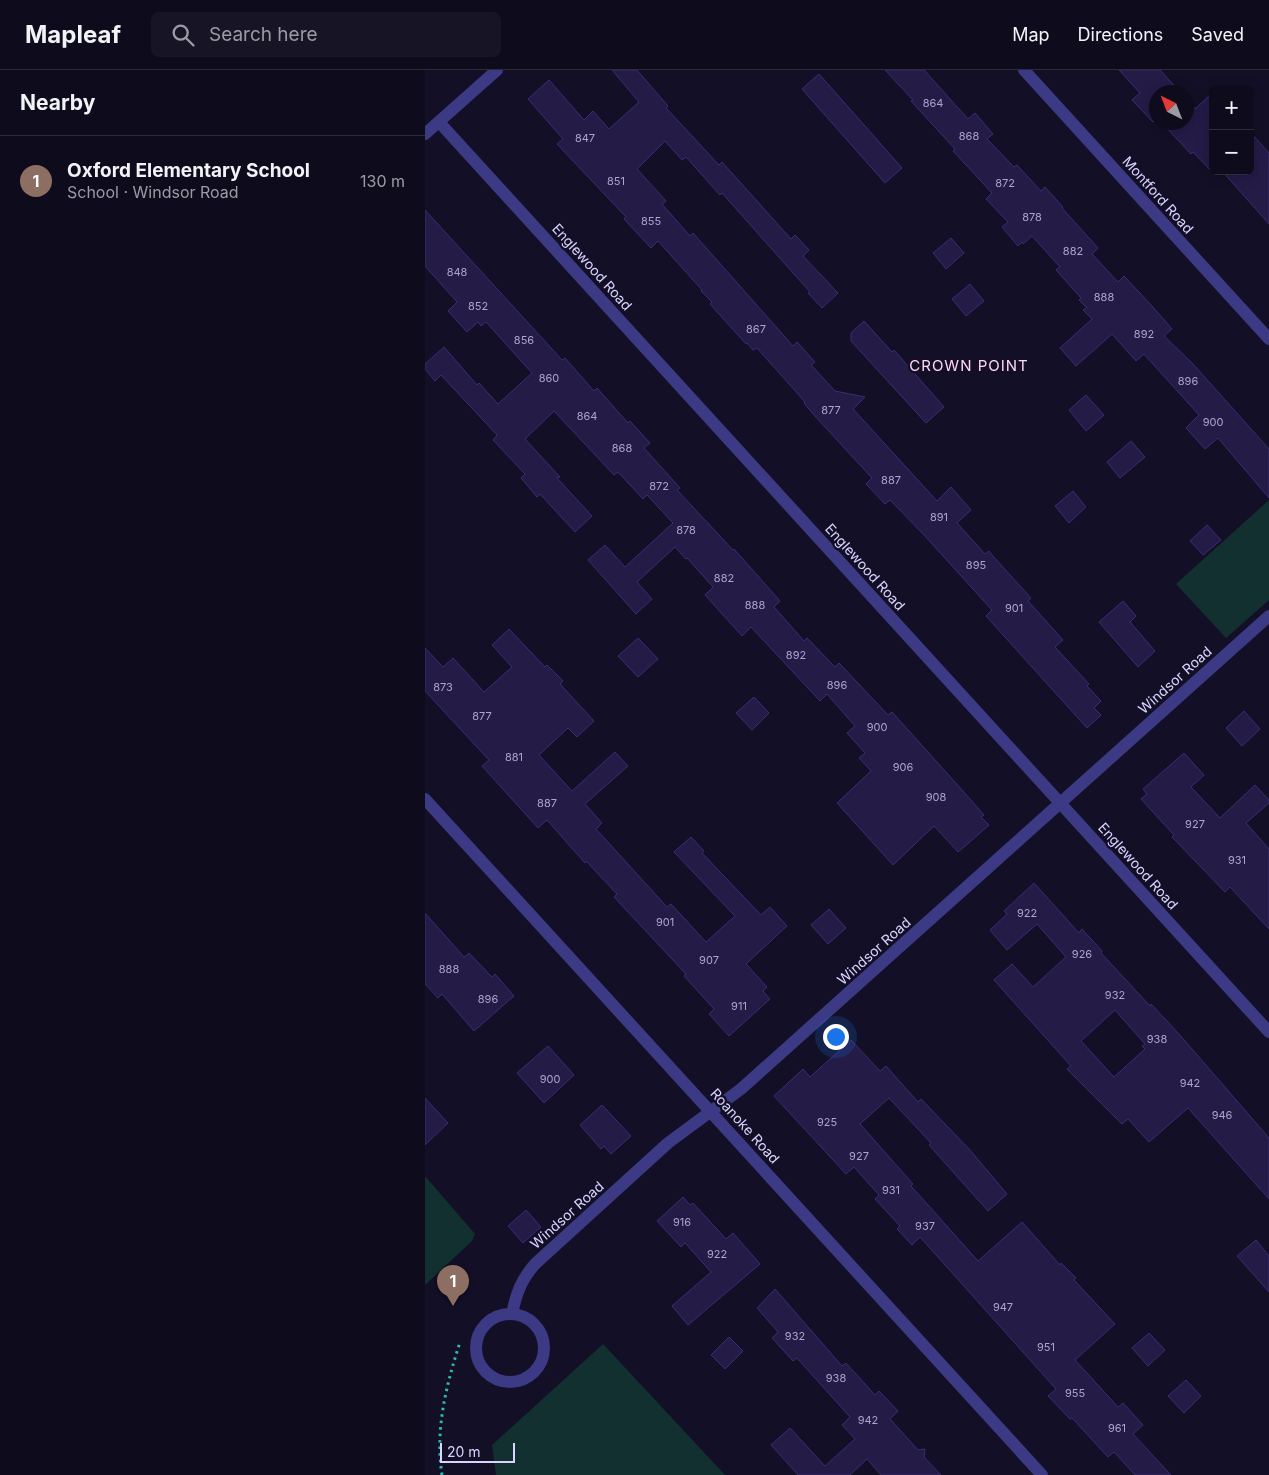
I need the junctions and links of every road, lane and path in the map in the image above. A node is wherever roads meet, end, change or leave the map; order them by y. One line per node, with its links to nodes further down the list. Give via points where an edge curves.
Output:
1 (497, 70): 3 (street)
2 (1024, 70): 5 (street, Montford Road)
3 (439, 122): 4 (street); 8 (street, Englewood Road)
4 (425, 134)
5 (1269, 339)
6 (1269, 616): 8 (street, Windsor Road)
7 (425, 799): 10 (street, Roanoke Road)
8 (1060, 803): 9 (street, Englewood Road); 10 (street, Windsor Road, via 741,1089)
9 (1269, 1032)
10 (711, 1111): 11 (street, Windsor Road, via 668,1143 535,1264 521,1281); 14 (street, Roanoke Road)
11 (512, 1314): 11 (street, via 497,1317 484,1326 478,1336 477,1357 485,1371 497,1381 510,1382 531,1375 544,1355 541,1332 533,1323)
12 (460, 1342): 13 (path, via 441,1418)
13 (442, 1475)
14 (1042, 1475)

